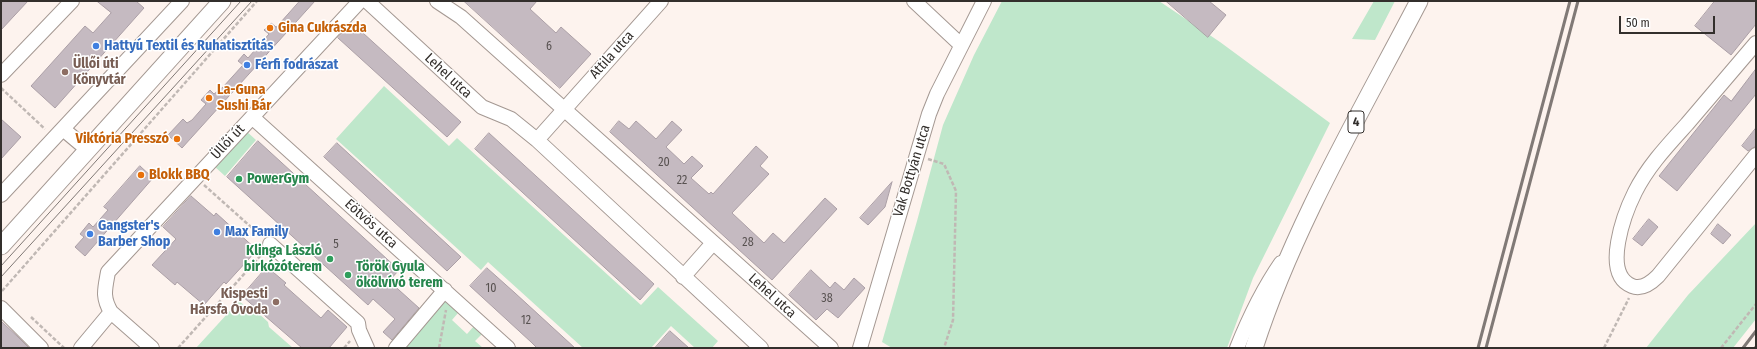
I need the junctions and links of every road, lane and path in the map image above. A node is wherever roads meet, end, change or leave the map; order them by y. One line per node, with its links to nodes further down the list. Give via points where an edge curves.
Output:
1 (72, 1): 14 (street)
2 (182, 1): 18 (street)
3 (222, 1): 20 (main road)
4 (257, 1): 31 (path)
5 (360, 1): 17 (street, Üllői út)
6 (367, 1): 19 (street, Lehel utca, via 482,107 511,119)
7 (436, 1): 16 (street, Lehel utca, via 461,18)
8 (661, 1): 16 (street, Attila utca)
9 (914, 1): 13 (street)
10 (984, 1): 13 (street, Vak Bottyán utca)
11 (1419, 1): 27 (main road, 4)
12 (1756, 43): 30 (street, via 1654,162 1636,191 1628,209 1616,254 1620,275 1626,283)
13 (961, 45): 21 (street, Vak Bottyán utca, via 937,94)
14 (1, 75)
15 (1, 88): 18 (path)
16 (563, 109): 19 (street); 25 (street, Lehel utca)
17 (252, 117): 32 (street, Eötvös utca); 35 (street, Üllői út, via 108,272 104,294 106,304)
18 (59, 134): 20 (street); 24 (street)
19 (536, 140): 29 (street, Lehel utca)
20 (88, 150): 28 (main road)
21 (916, 154): 48 (street, Vak Bottyán utca); 49 (path, via 944,164 956,191 953,320)
22 (1756, 155): 30 (street, via 1658,276 1649,284)
23 (210, 190): 26 (path)
24 (1, 195)
25 (713, 243): 29 (street); 36 (street, Lehel utca)
26 (270, 244): 40 (path); 41 (street, via 358,323)
27 (1294, 244): 50 (street, via 1270,280); 51 (main road, 4)
28 (1, 246)
29 (683, 277): 45 (street, Lehel utca)
30 (1634, 287): 52 (path)
31 (2, 291)
32 (444, 292): 42 (street); 43 (path, via 447,301); 44 (street, Eötvös utca)
33 (1756, 304): 53 (path)
34 (1, 308): 37 (street)
35 (112, 312): 38 (street); 39 (street)
36 (803, 324): 46 (street); 47 (street, Lehel utca)
37 (41, 348)
38 (81, 348)
39 (152, 348)
40 (178, 348)
41 (367, 348)
42 (396, 348)
43 (439, 348)
44 (508, 348)
45 (761, 348)
46 (818, 348)
47 (831, 348)
48 (860, 348)
49 (944, 348)
50 (1237, 348)
51 (1254, 348)
52 (1604, 348)
53 (1721, 348)

